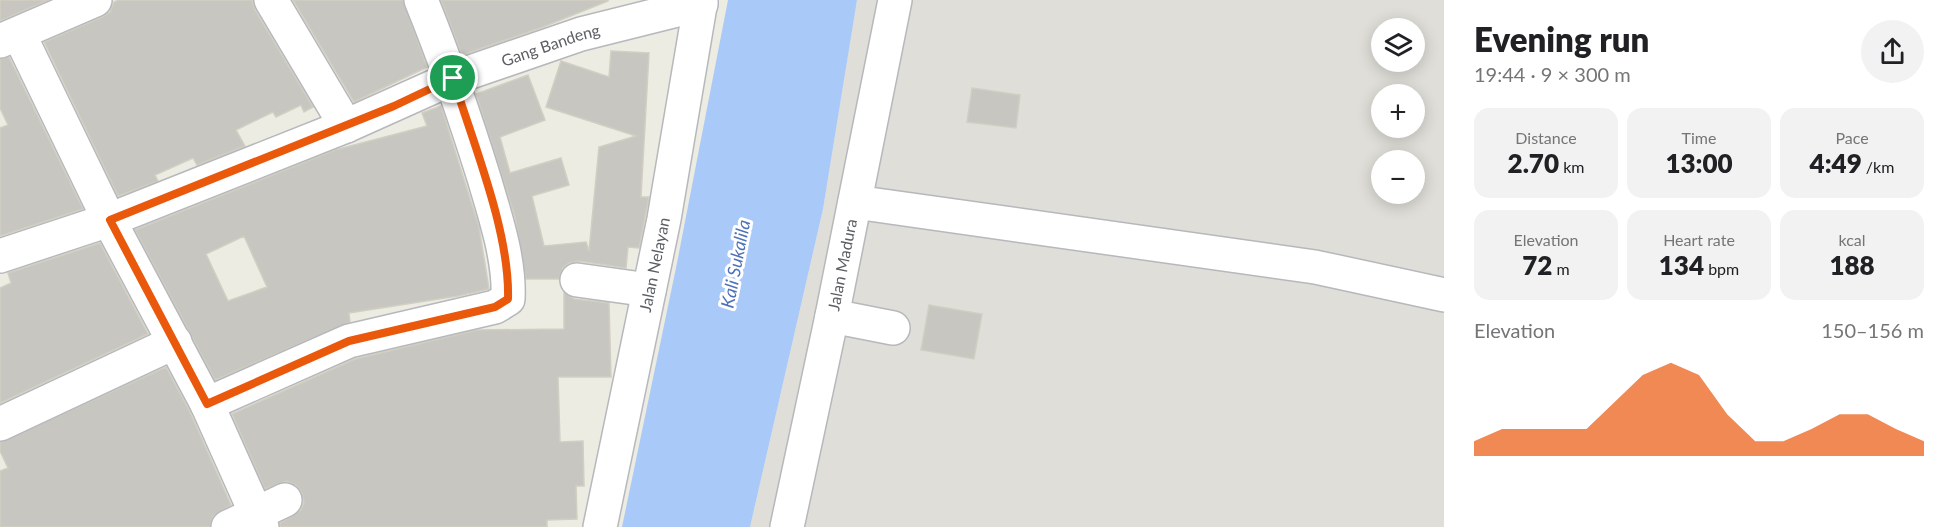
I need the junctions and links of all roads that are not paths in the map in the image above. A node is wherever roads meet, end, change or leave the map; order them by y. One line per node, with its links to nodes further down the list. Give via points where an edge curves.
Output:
1 (95, 0): 6 (street)
2 (271, 0): 8 (street)
3 (421, 0): 7 (street)
4 (895, 0): 9 (street, Jalan Madura)
5 (701, 2): 7 (street, Gang Bandeng, via 581,34); 13 (street, Jalan Nelayan)
6 (9, 37): 10 (street)
7 (453, 78): 8 (street, Gang Bandeng); 18 (street, via 496,218 508,299 495,307 349,341)
8 (346, 126): 10 (street, Gang Bandeng)
9 (855, 202): 14 (street, via 1315,267); 15 (street, Jalan Madura)
10 (110, 220): 11 (street, Gang Bandeng); 17 (street)
11 (0, 256)
12 (577, 280): 13 (street)
13 (649, 290): 22 (street, Jalan Nelayan)
14 (1444, 295)
15 (832, 316): 16 (street); 23 (street, Jalan Madura)
16 (893, 328)
17 (175, 342): 18 (street); 19 (street)
18 (207, 404): 21 (street)
19 (0, 424)
20 (285, 500): 21 (street)
21 (249, 523)
22 (600, 527)
23 (787, 527)

